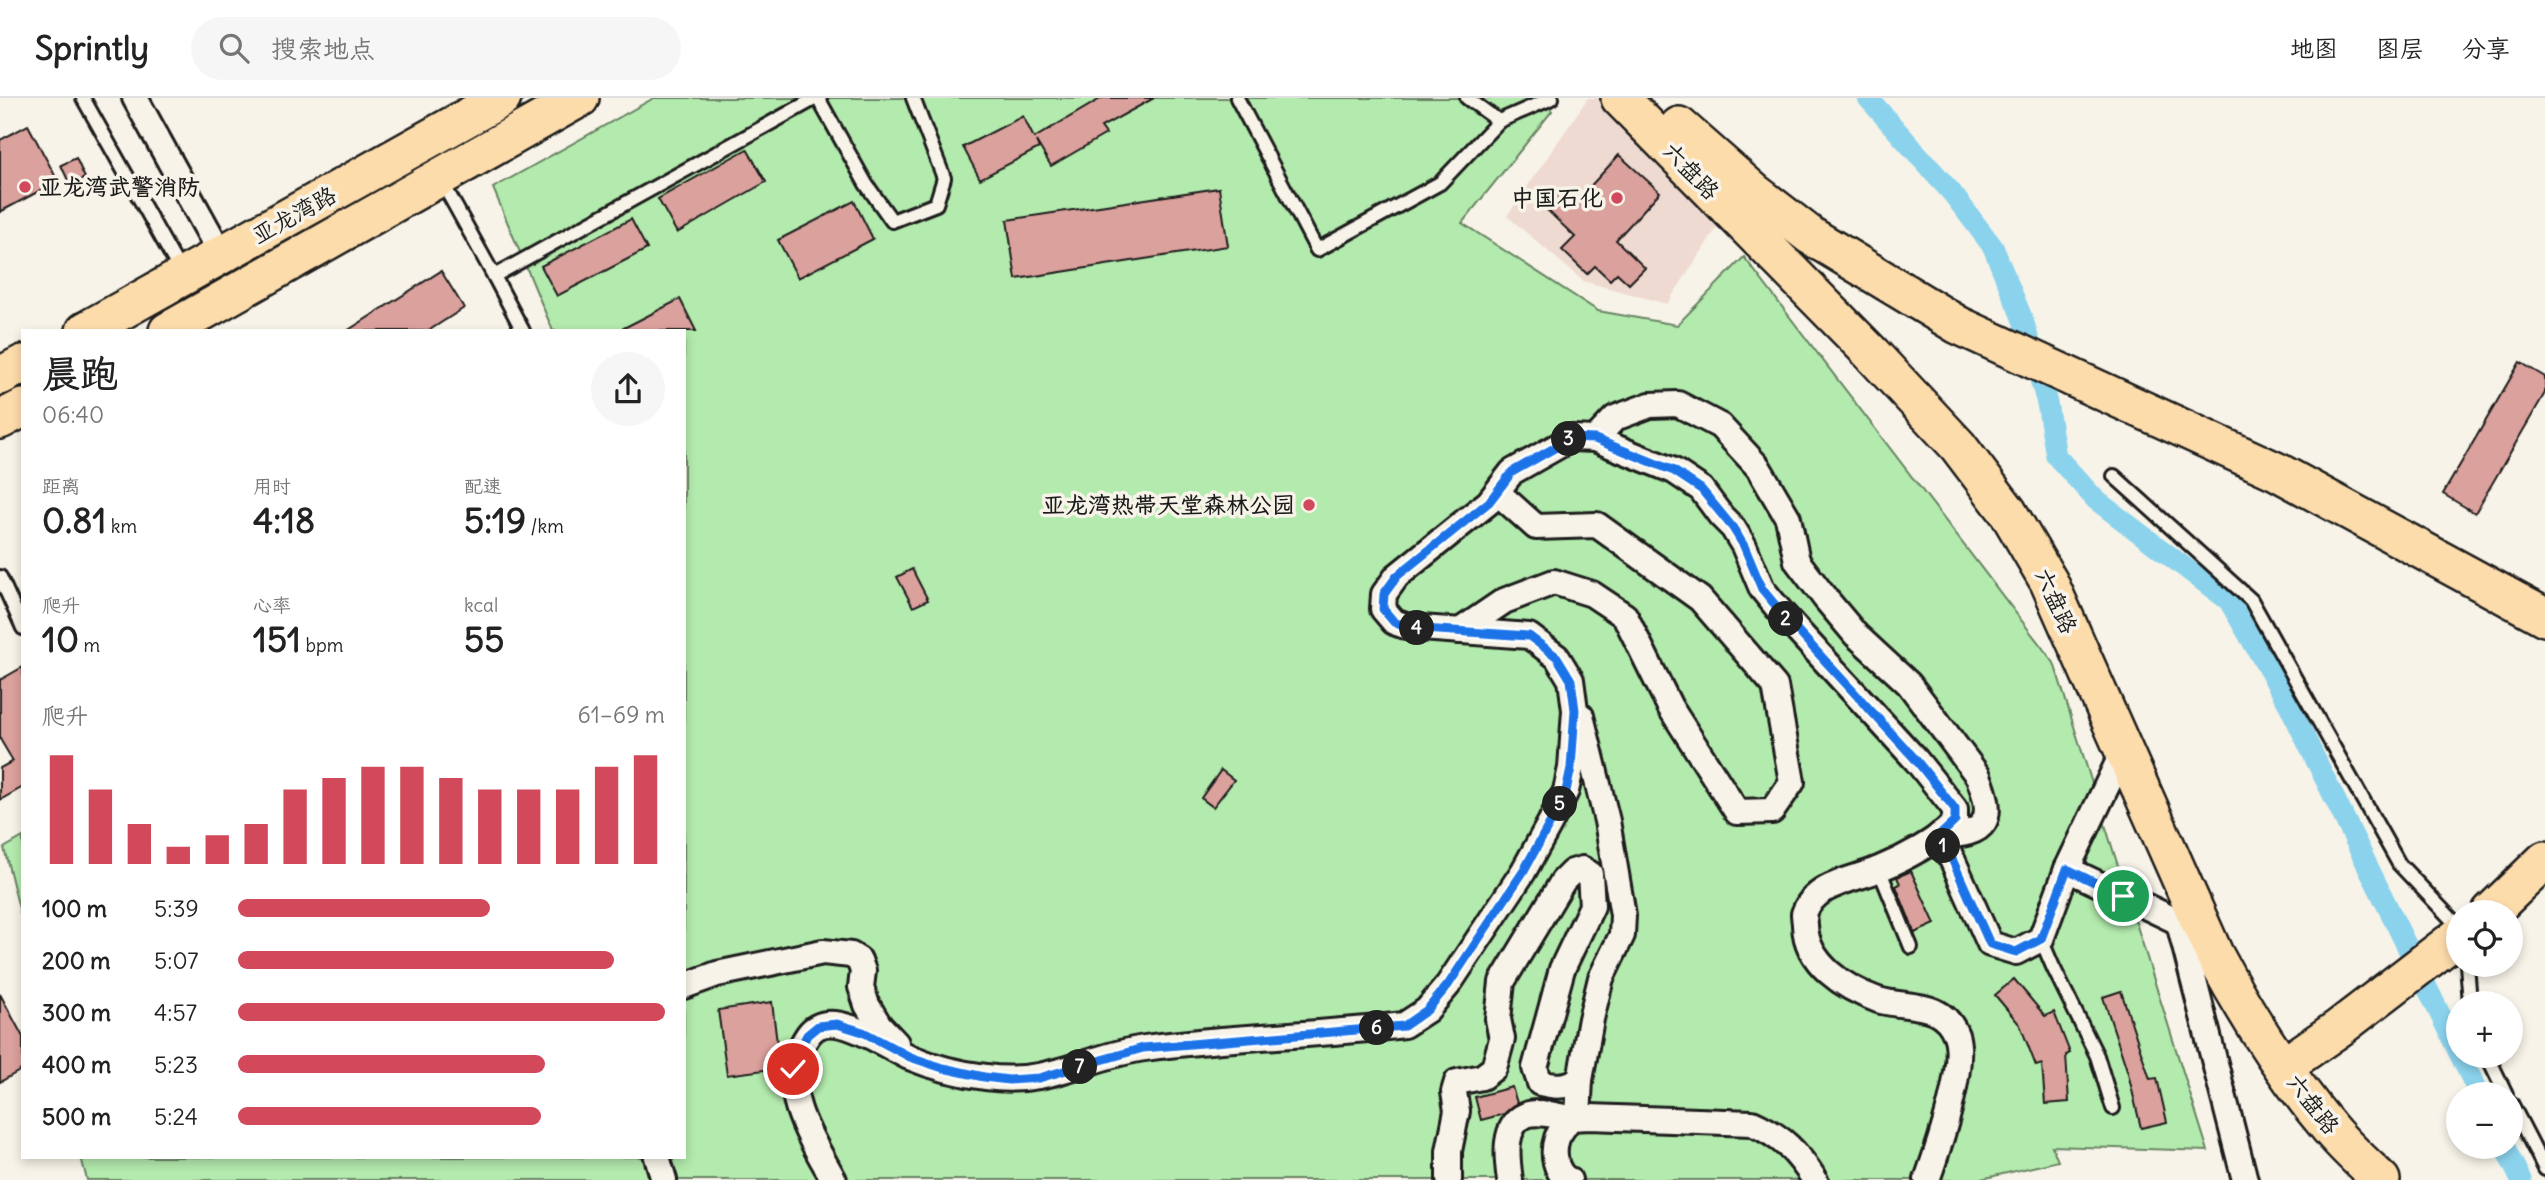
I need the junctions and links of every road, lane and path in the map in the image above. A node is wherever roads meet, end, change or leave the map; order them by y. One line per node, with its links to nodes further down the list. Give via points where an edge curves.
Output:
1 (83, 98): 16 (lane)
2 (135, 98): 14 (street)
3 (502, 98): 14 (main road, 亚龙湾路)
4 (580, 98): 13 (main road, 亚龙湾路)
5 (817, 98): 6 (lane, via 892,221 936,204 944,178); 15 (lane)
6 (913, 98)
7 (1237, 98): 12 (lane, via 1317,250 1440,183)
8 (1467, 98): 12 (lane)
9 (1552, 98): 12 (lane)
10 (1620, 98): 32 (main road, 六盘路, via 1871,353 1983,477 2049,582)
11 (1652, 98): 28 (main road, 六盘路, via 1705,151 1811,236 1958,325 2278,471)
12 (1499, 121)
13 (439, 177): 15 (lane); 18 (main road, 亚龙湾路)
14 (222, 256): 16 (main road, 亚龙湾路)
15 (494, 276): 19 (lane)
16 (184, 277): 17 (main road, 亚龙湾路)
17 (89, 329)
18 (172, 329)
19 (522, 329)
20 (21, 365): 21 (main road)
21 (0, 376)
22 (21, 409): 23 (main road)
23 (0, 420)
24 (1595, 439): 26 (street, via 1572,438 1550,449 1512,472); 33 (street, via 1674,471 1701,489 1744,546 1762,589 1955,809 1955,821); 33 (street, via 1615,418 1650,405 1678,404 1720,426 1758,467 1788,518 1797,561 1856,635 1909,684 1978,776 1988,816 1980,828 1961,836)
25 (2114, 476): 38 (lane, via 2251,600 2399,863)
26 (1498, 493): 30 (street, via 1397,576 1384,594 1383,609 1394,622 1408,628); 30 (street, via 1536,527 1597,525 1700,599 1775,686 1792,782 1772,811 1737,813 1670,707 1625,616 1592,594 1554,582 1504,601)
27 (0, 577): 29 (lane)
28 (2545, 617)
29 (21, 624)
30 (1460, 631): 31 (street, via 1529,636 1557,657)
31 (1571, 680): 44 (street, via 1575,710 1566,791 1523,872 1448,985 1427,1010 1404,1026 1143,1048 1039,1078 1009,1080); 46 (street, via 1598,780 1623,915 1622,935 1601,978)
32 (2123, 750): 36 (street); 39 (main road, 六盘路)
33 (1939, 836): 35 (street); 40 (street, via 1990,944 2016,952)
34 (2545, 860): 37 (main road)
35 (1878, 869): 41 (lane); 58 (street, via 1837,883 1816,896 1804,915 1805,938 1812,954 1851,988 1881,1001 1917,1005 1941,1014 1956,1035 1958,1058 1951,1102)
36 (2067, 869): 39 (street); 40 (street)
37 (2503, 900)
38 (2446, 925)
39 (2192, 929): 45 (main road, 六盘路); 59 (street)
40 (2041, 939): 47 (lane, via 2097,1056)
41 (1911, 947)
42 (2446, 950): 45 (main road)
43 (686, 985): 44 (street, via 717,974 823,952 851,955 859,960 861,987 879,1025)
44 (910, 1057): 53 (street, via 837,1024 818,1026 807,1035 793,1069 793,1087)
45 (2283, 1067): 60 (main road, 六盘路, via 2332,1131)
46 (1580, 1080): 48 (street); 54 (street, via 1550,1086 1540,1083 1535,1068 1562,969 1592,906 1590,874 1582,869 1563,881 1502,982 1497,1019 1502,1039 1494,1068 1482,1077 1457,1082)
47 (2113, 1108)
48 (1574, 1118): 55 (street, via 1527,1114 1514,1123 1507,1162); 56 (street, via 1557,1138 1555,1160 1562,1177); 57 (street, via 1752,1124 1770,1131 1799,1154)
49 (2523, 1126): 51 (lane)
50 (658, 1159): 52 (street)
51 (2545, 1168)
52 (664, 1180)
53 (834, 1180)
54 (1449, 1180)
55 (1510, 1180)
56 (1569, 1180)
57 (1815, 1180)
58 (1927, 1180)
59 (2245, 1180)
60 (2381, 1180)

